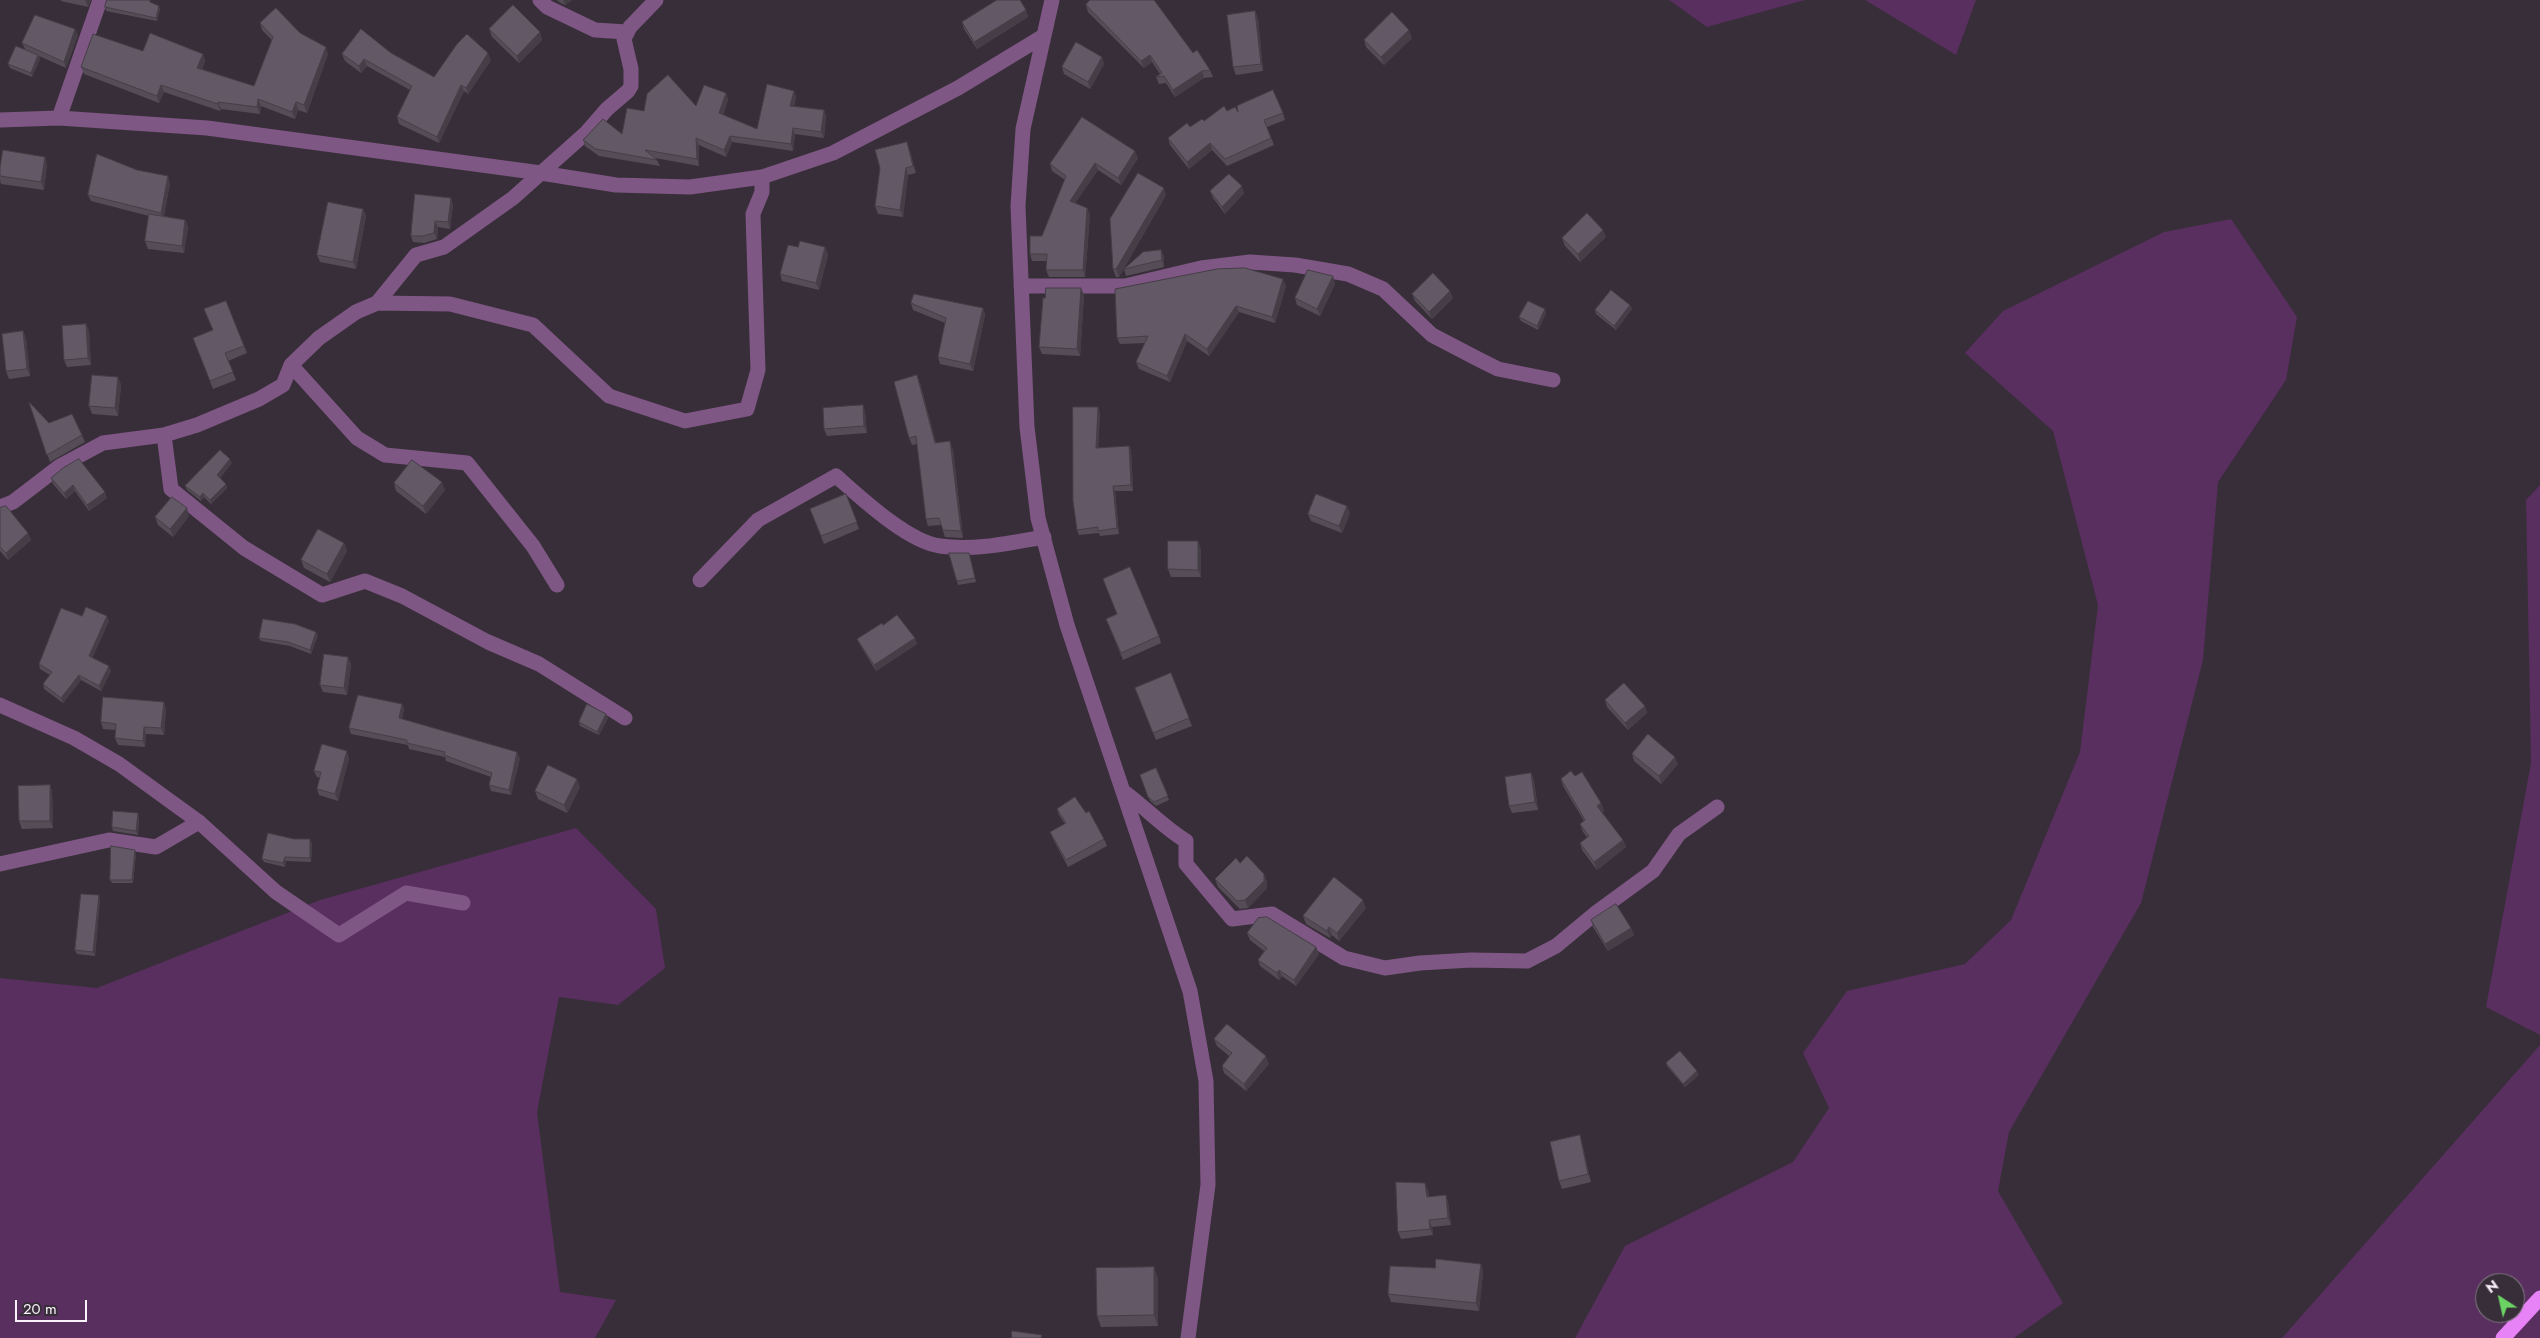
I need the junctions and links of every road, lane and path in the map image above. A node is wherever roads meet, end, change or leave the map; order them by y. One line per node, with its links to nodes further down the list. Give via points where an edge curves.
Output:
1 (100, 0): 7 (street)
2 (540, 0): 5 (street, via 595,30)
3 (656, 0): 5 (street)
4 (1052, 0): 6 (street)
5 (627, 32): 9 (street, via 624,39 632,69 628,91)
6 (1042, 37): 10 (street, via 958,88 858,141); 11 (street, via 1023,129 1018,206)
7 (58, 118): 8 (street); 9 (street, via 207,128)
8 (0, 120)
9 (541, 173): 10 (street, via 616,185 681,186); 12 (street, via 513,198 444,247 416,255)
10 (762, 177): 12 (street, via 762,192 754,214 758,370 747,409 685,421 609,396 534,325 450,304)
11 (1021, 286): 14 (street, via 1125,286 1201,268 1250,262 1348,274 1383,289 1432,335 1455,347 1498,369); 17 (street, via 1027,426 1038,518)
12 (377, 303): 13 (street, via 356,312 320,338)
13 (291, 365): 15 (street, via 283,385 259,399 197,426); 19 (street, via 357,438 385,456 467,463 533,546)
14 (1553, 380)
15 (164, 435): 16 (street, via 103,443 60,466 13,502); 21 (street, via 171,489 244,548 322,595 365,580 402,596 488,642 539,664)
16 (0, 507)
17 (1044, 537): 18 (street, via 991,546 940,546 913,536 836,476 758,520); 22 (street, via 1067,625)
18 (700, 580)
19 (557, 585)
20 (0, 705): 24 (street, via 119,764)
21 (625, 718)
22 (1123, 791): 23 (street, via 1148,808 1168,830 1186,841 1186,864 1232,919 1272,914 1344,958 1385,968 1446,962 1527,961 1556,946 1653,871 1679,834); 28 (street, via 1190,991 1206,1081 1208,1186)
23 (1716, 807)
24 (198, 822): 25 (street, via 156,847 109,840); 26 (street, via 276,892 339,935 406,893)
25 (0, 864)
26 (463, 903)
27 (2540, 1298): 29 (highway)
28 (1188, 1338)
29 (2503, 1338)

